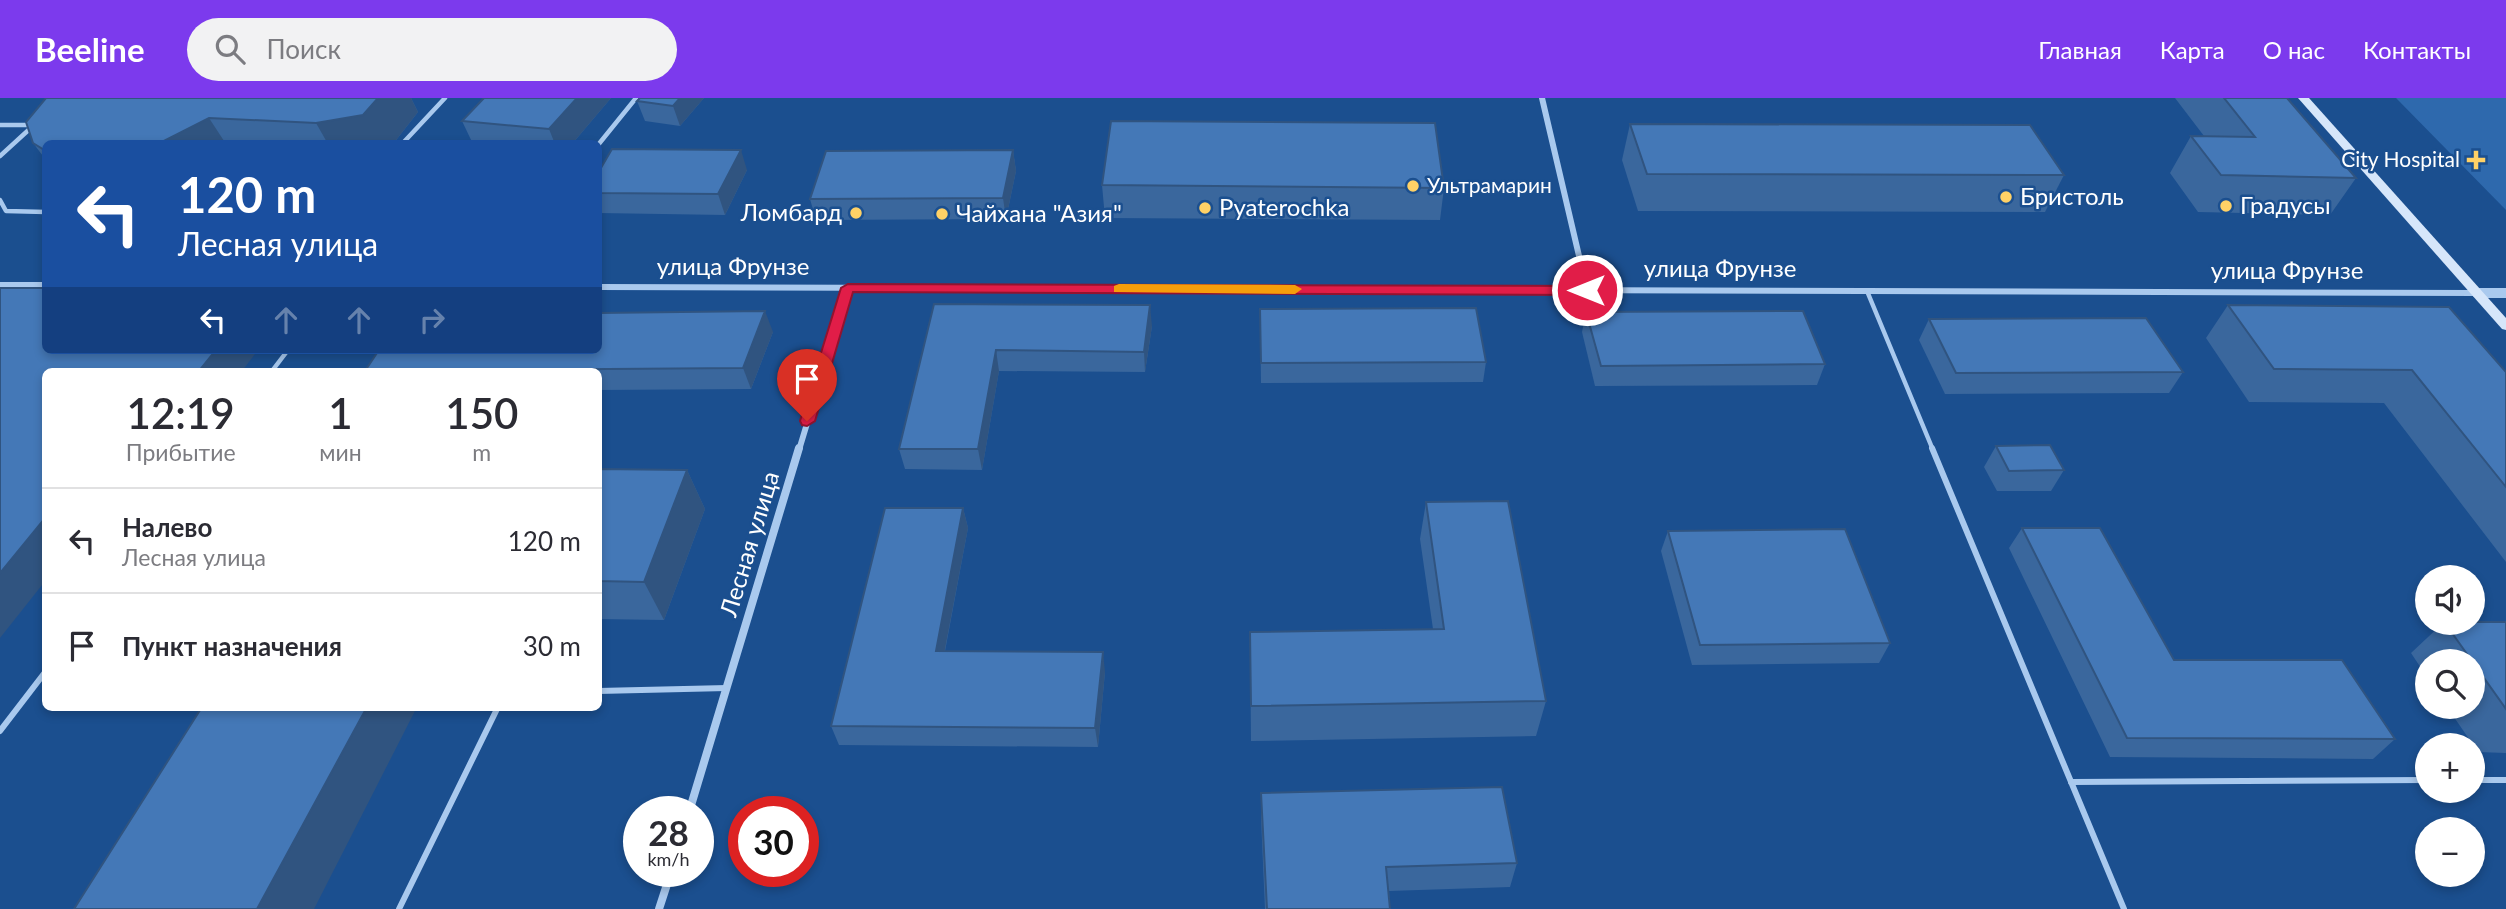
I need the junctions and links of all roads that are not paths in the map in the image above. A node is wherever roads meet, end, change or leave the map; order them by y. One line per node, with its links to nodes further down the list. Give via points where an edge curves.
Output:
1 (445, 98): 8 (lane)
2 (636, 98): 9 (lane)
3 (1542, 98): 17 (street)
4 (2303, 98): 19 (main road)
5 (45, 118): 7 (lane)
6 (0, 125): 7 (lane)
7 (34, 125): 10 (lane)
8 (406, 140)
9 (602, 140)
10 (0, 156)
11 (0, 200): 12 (lane, via 6,211)
12 (42, 212)
13 (0, 285): 14 (street)
14 (42, 285)
15 (602, 287): 16 (street, улица Фрунзе)
16 (848, 288): 17 (street, улица Фрунзе); 25 (street, Лесная улица)
17 (1587, 290): 18 (street, улица Фрунзе)
18 (1867, 291): 19 (street, улица Фрунзе); 32 (lane)
19 (2477, 293): 20 (street, улица Фрунзе); 21 (main road)
20 (2506, 293)
21 (2506, 326)
22 (285, 354): 23 (lane)
23 (274, 368)
24 (42, 675): 28 (lane)
25 (727, 688): 26 (lane); 33 (street, Лесная улица)
26 (602, 691)
27 (496, 711): 35 (lane)
28 (0, 731)
29 (2415, 780): 32 (lane)
30 (2485, 780): 31 (lane)
31 (2506, 780)
32 (2071, 782): 37 (lane)
33 (694, 796)
34 (666, 887): 36 (street)
35 (399, 909)
36 (659, 909)
37 (2124, 909)

